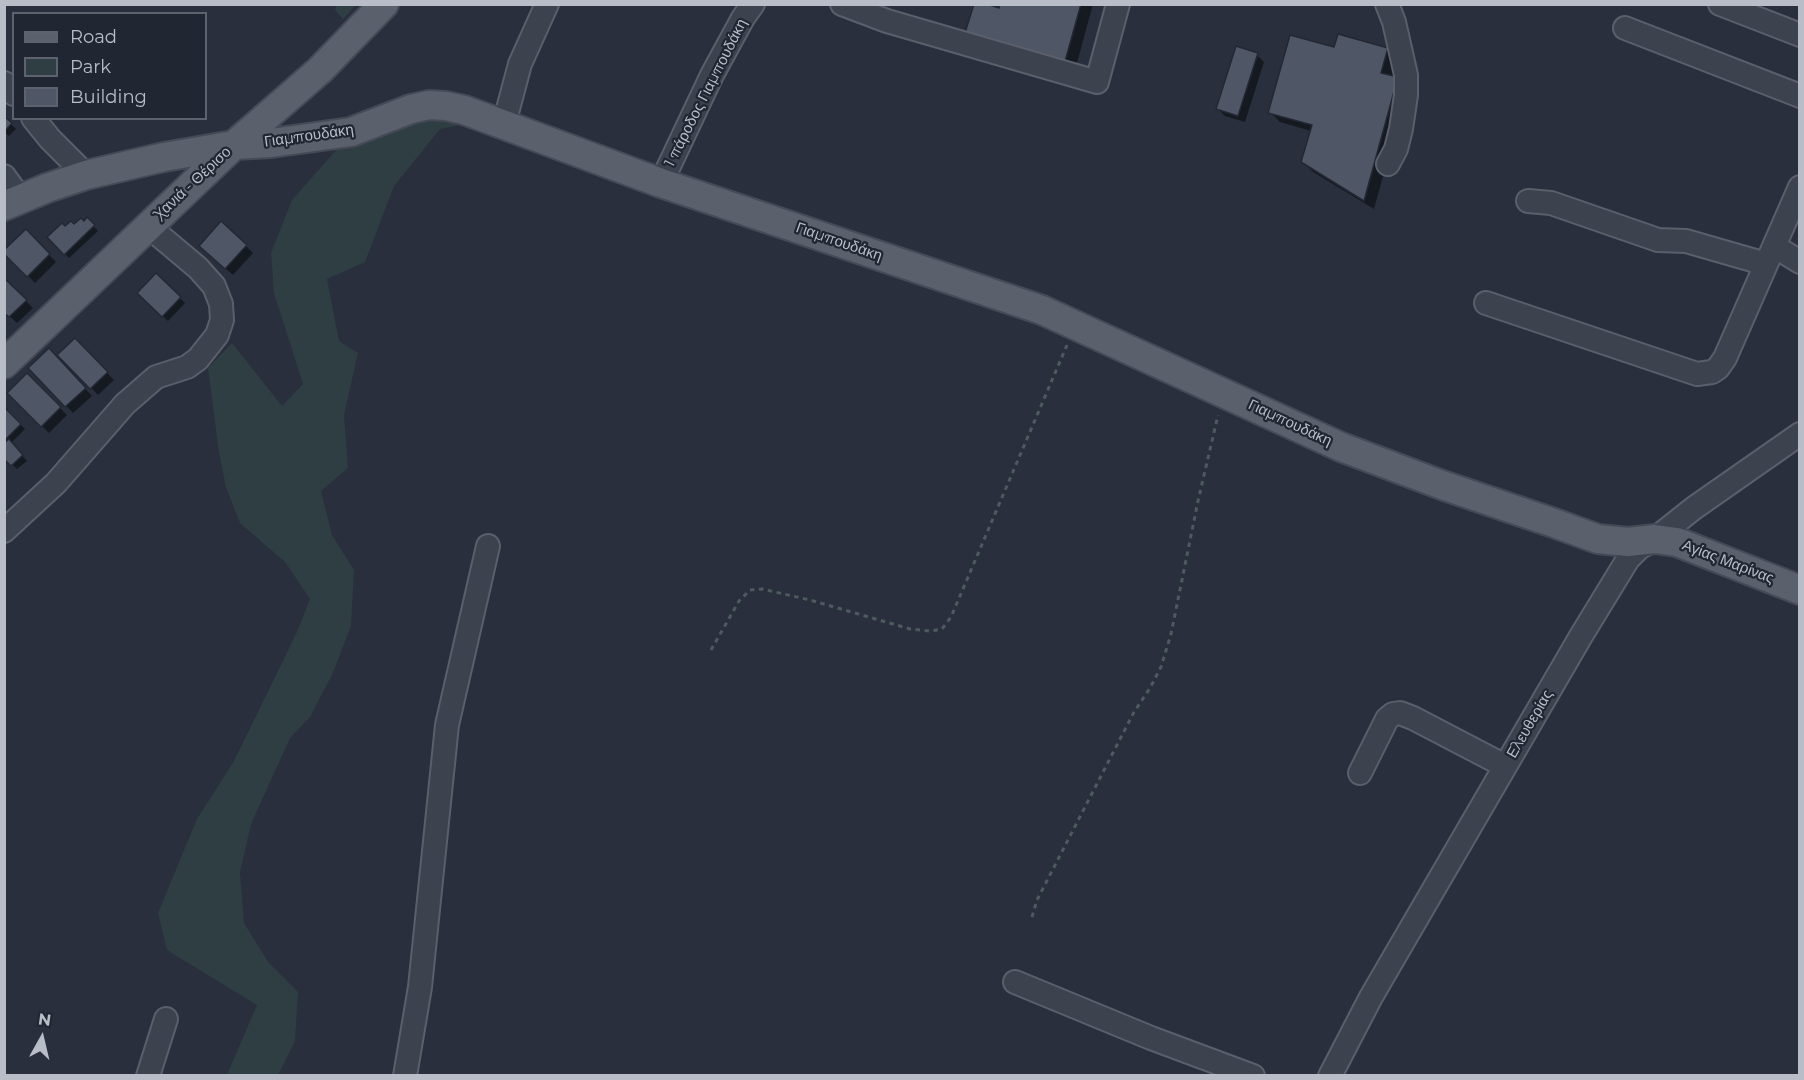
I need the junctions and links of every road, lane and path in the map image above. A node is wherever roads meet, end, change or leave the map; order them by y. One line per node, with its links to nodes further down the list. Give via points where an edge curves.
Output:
1 (384, 4): 13 (main road, Χανιά - Θέρισο, via 320,70)
2 (547, 4): 12 (street, via 520,64)
3 (753, 4): 16 (street, 1 πάροδος Γιαμπουδάκη, via 712,75)
4 (842, 4): 5 (street, via 887,21 1097,82)
5 (1118, 4)
6 (1387, 4): 14 (street, via 1395,22 1406,75 1401,129)
7 (1720, 4): 9 (street)
8 (1625, 28): 10 (street)
9 (1800, 35)
10 (1800, 96)
11 (35, 120): 15 (street)
12 (504, 124): 13 (main road, Γιαμπουδάκη, via 464,110 429,105 351,132); 16 (main road, Γιαμπουδάκη)
13 (234, 145): 15 (main road, Γιαμπουδάκη); 20 (main road, Χανιά - Θέρισο)
14 (1388, 164)
15 (86, 175): 18 (main road, Γιαμπουδάκη)
16 (661, 183): 24 (main road, Γιαμπουδάκη, via 1042,310)
17 (1800, 187): 21 (street)
18 (10, 194)
19 (1528, 201): 21 (street, via 1551,203 1658,240)
20 (148, 226): 25 (main road, Χανιά - Θέρισο); 28 (street, via 214,286 222,304 217,335 198,359 156,378 125,404 56,483)
21 (1770, 255): 22 (street); 23 (street, via 1725,358 1718,368 1705,374)
22 (1800, 262)
23 (1486, 303)
24 (1075, 326): 26 (main road, Γιαμπουδάκη); 32 (path, via 951,617 942,629 910,629 810,600 750,590 739,601)
25 (4, 364)
26 (1223, 393): 29 (main road, Γιαμπουδάκη, via 1341,447 1598,539); 35 (path, via 1161,667 1134,712 1037,900)
27 (1800, 434): 29 (street, Ελευθερίας)
28 (4, 531)
29 (1655, 539): 31 (main road, Αγίας Μαρίνας, via 1697,549); 33 (street, Ελευθερίας, via 1628,560)
30 (488, 546): 39 (street, via 447,725 420,987)
31 (1800, 590)
32 (711, 650)
33 (1505, 766): 34 (street, via 1400,713 1387,719); 41 (street, Ελευθερίας, via 1371,997)
34 (1360, 773)
35 (1032, 917)
36 (1015, 982): 40 (street)
37 (166, 1019): 38 (street)
38 (148, 1076)
39 (405, 1076)
40 (1253, 1076)
41 (1330, 1076)

